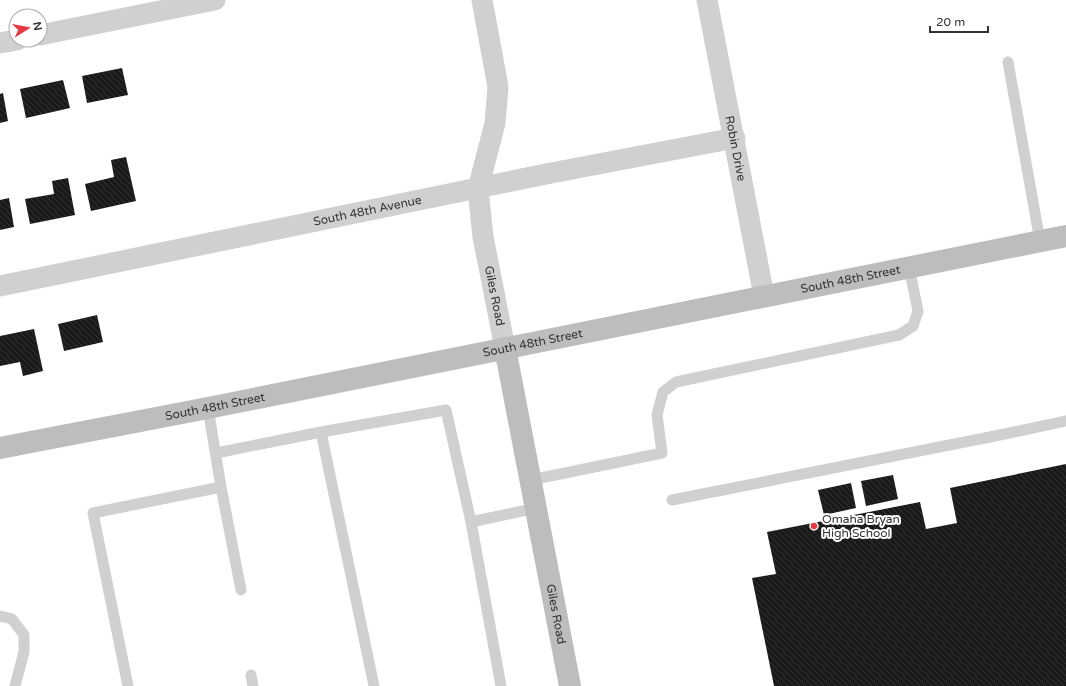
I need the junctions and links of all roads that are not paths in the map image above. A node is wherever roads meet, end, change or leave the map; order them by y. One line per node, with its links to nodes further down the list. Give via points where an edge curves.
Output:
1 (215, 0): 4 (street)
2 (482, 0): 7 (street, Giles Road, via 498,87 495,123)
3 (707, 0): 6 (street, Robin Drive)
4 (48, 33)
5 (1008, 62): 9 (lane)
6 (735, 138): 7 (street, South 48th Avenue); 12 (street, Robin Drive)
7 (478, 188): 11 (street, South 48th Avenue); 13 (street, Giles Road, via 483,237)
8 (1066, 236): 9 (street, South 48th Street)
9 (1040, 241): 10 (street, South 48th Street)
10 (909, 267): 12 (street, South 48th Street); 19 (lane, via 918,311 913,326 900,335 676,382 663,392 657,415 662,453)
11 (0, 286)
12 (764, 296): 13 (street, South 48th Street)
13 (505, 348): 14 (street, South 48th Street); 19 (street, Giles Road)
14 (208, 408): 17 (street, South 48th Street); 18 (lane)
15 (1066, 421): 21 (lane)
16 (322, 432): 18 (lane); 23 (lane, via 446,410); 30 (lane)
17 (0, 448)
18 (216, 453): 20 (lane)
19 (531, 480): 22 (street, Giles Road)
20 (221, 487): 24 (lane); 28 (lane, via 93,513)
21 (672, 500)
22 (536, 508): 23 (lane); 32 (street, Giles Road)
23 (471, 522): 31 (lane)
24 (241, 590)
25 (0, 616): 27 (lane, via 12,619 24,636 24,652)
26 (251, 675): 29 (lane)
27 (15, 686)
28 (128, 686)
29 (253, 686)
30 (374, 686)
31 (501, 686)
32 (570, 686)

